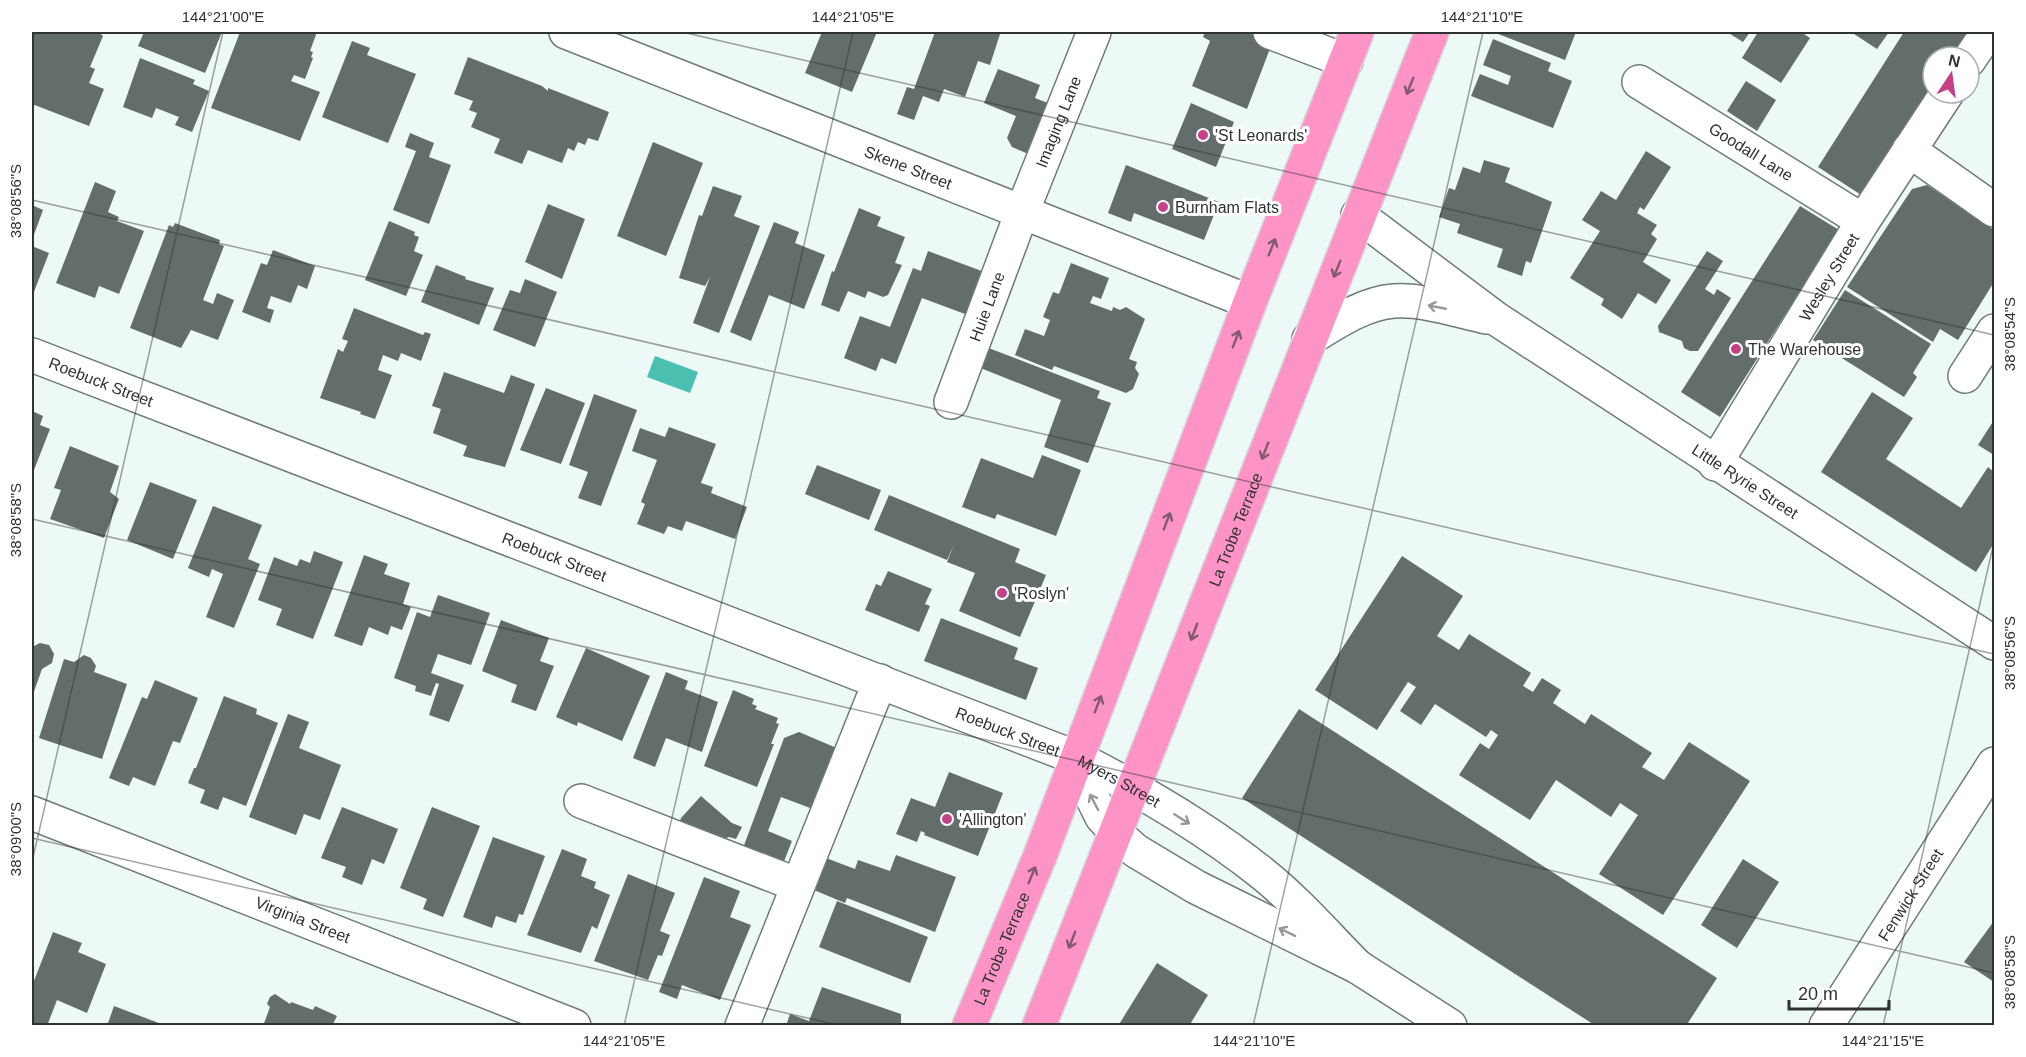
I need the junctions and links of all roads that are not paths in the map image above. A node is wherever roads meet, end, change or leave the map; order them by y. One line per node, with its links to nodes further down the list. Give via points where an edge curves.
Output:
1 (566, 32): 12 (street, Skene Street)
2 (1094, 32): 12 (street, Imaging Lane)
3 (1270, 32): 7 (street)
4 (1431, 32): 13 (highway, La Trobe Terrace, one-way to 13)
5 (1988, 32): 6 (street)
6 (1979, 45)
7 (1352, 46): 15 (highway, La Trobe Terrace, one-way to 7)
8 (1639, 82): 14 (street, Goodall Lane)
9 (1939, 105): 10 (street, Wesley Street)
10 (1909, 150): 11 (street); 14 (street, Wesley Street)
11 (1995, 210)
12 (1022, 212): 15 (street, Skene Street); 21 (street, Huie Lane)
13 (1358, 215): 16 (street, Little Ryrie Street); 18 (highway, La Trobe Terrace, one-way to 18)
14 (1863, 221): 22 (street, Wesley Street)
15 (1250, 302): 25 (highway, La Trobe Terrace, one-way to 15)
16 (1495, 318): 18 (street, Little Ryrie Street, one-way to 18, via 1410,302 1388,302 1354,313); 22 (street, Little Ryrie Street)
17 (1995, 331): 20 (street)
18 (1309, 339): 27 (highway, La Trobe Terrace, one-way to 27)
19 (32, 355): 24 (street, Roebuck Street)
20 (1965, 376)
21 (951, 402)
22 (1715, 464): 23 (street, Little Ryrie Street)
23 (1995, 644)
24 (880, 681): 25 (street, Roebuck Street); 31 (street)
25 (1077, 758): 27 (street, Myers Street); 30 (street, Myers Street, one-way to 25, via 1090,794); 35 (highway, La Trobe Terrace, one-way to 25)
26 (1995, 764): 38 (street, Fenwick Street)
27 (1133, 788): 30 (highway, La Trobe Terrace); 32 (street, Myers Street, one-way to 32, via 1265,876)
28 (581, 801): 31 (street)
29 (32, 813): 33 (street, Virginia Street)
30 (1115, 831): 32 (street, Myers Street, one-way to 30, via 1197,887 1136,850); 36 (highway, La Trobe Terrace, one-way to 36)
31 (798, 885): 34 (street)
32 (1359, 967): 37 (street, Myers Street)
33 (574, 1026)
34 (742, 1026)
35 (969, 1026)
36 (1039, 1026)
37 (1450, 1026)
38 (1826, 1026)

